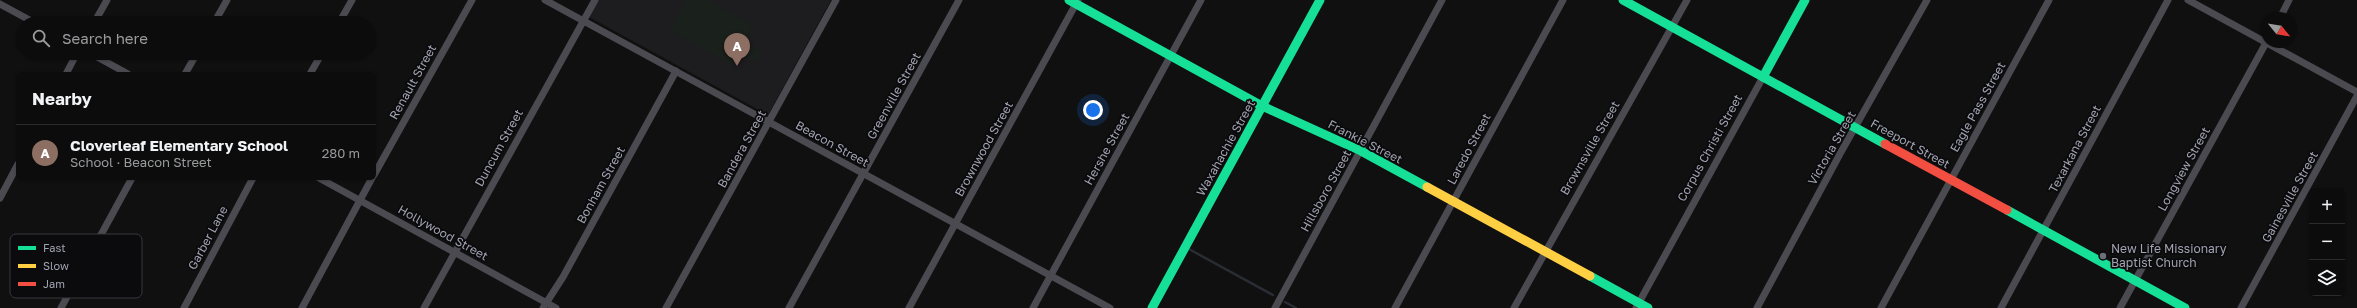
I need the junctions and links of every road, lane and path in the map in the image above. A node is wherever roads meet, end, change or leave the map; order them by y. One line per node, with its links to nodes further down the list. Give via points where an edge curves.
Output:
1 (106, 0): 25 (street)
2 (227, 0): 26 (street)
3 (352, 0): 27 (street)
4 (472, 0): 51 (street, Renault Street)
5 (545, 0): 28 (street, Beacon Street)
6 (595, 0): 28 (street, Duncum Street)
7 (836, 0): 47 (street, Bandera Street)
8 (959, 0): 52 (street, Greenville Street)
9 (1201, 0): 33 (street, Hershe Street)
10 (1320, 0): 46 (street, Waxahachie Street)
11 (1442, 0): 49 (street, Hillsboro Street)
12 (1563, 0): 60 (street, Laredo Street)
13 (1623, 0): 29 (street, Freeport Street)
14 (1687, 0): 29 (street, Brownsville Street)
15 (1805, 0): 43 (street, Corpus Christi Street)
16 (1927, 0): 48 (street, Victoria Street)
17 (2049, 0): 57 (street, Eagle Pass Street)
18 (2168, 0): 62 (street, Texarkana Street)
19 (2188, 0): 30 (street)
20 (2290, 0): 23 (street)
21 (1074, 1): 33 (street, Frankie Street); 61 (street, Brownwood Street)
22 (0, 4): 24 (street)
23 (2283, 12)
24 (22, 16)
25 (98, 16)
26 (218, 16)
27 (343, 16)
28 (583, 21): 38 (street, Beacon Street); 64 (street, Duncum Street)
29 (1672, 28): 43 (street, Freeport Street); 65 (street, Brownsville Street)
30 (2261, 39)
31 (2264, 48): 67 (street, Longview Street)
32 (2278, 48): 44 (street)
33 (1171, 56): 46 (street, Frankie Street); 66 (street, Hershe Street)
34 (73, 60): 39 (street)
35 (103, 60): 40 (street)
36 (193, 60): 41 (street)
37 (318, 60): 42 (street)
38 (676, 71): 47 (street, Beacon Street); 69 (street, Bonham Street, via 563,277)
39 (67, 72)
40 (124, 72)
41 (186, 72)
42 (311, 72)
43 (1763, 77): 48 (street, Freeport Street); 70 (street, Corpus Christi Street)
44 (2357, 92)
45 (2357, 96): 91 (street, Gainesville Street)
46 (1262, 106): 49 (street, Frankie Street); 81 (street, Waxahachie Street)
47 (770, 123): 52 (street, Beacon Street); 76 (street, Bandera Street)
48 (1856, 128): 57 (street, Freeport Street); 86 (street, Victoria Street)
49 (1361, 151): 60 (street, Frankie Street); 82 (street, Hillsboro Street)
50 (16, 168): 58 (street)
51 (376, 171)
52 (864, 174): 61 (street, Beacon Street); 77 (street, Greenville Street)
53 (131, 180): 63 (street)
54 (252, 180): 72 (street, Garber Lane)
55 (323, 180): 59 (street, Hollywood Street)
56 (371, 180): 59 (street)
57 (1951, 180): 62 (street, Freeport Street); 87 (street, Eagle Pass Street)
58 (0, 198)
59 (360, 200): 64 (street, Hollywood Street); 73 (street)
60 (1453, 202): 65 (street, Frankie Street); 83 (street, Laredo Street)
61 (956, 224): 66 (street, Beacon Street); 78 (street, Brownwood Street)
62 (2043, 230): 67 (street, Freeport Street); 88 (street, Texarkana Street)
63 (101, 234)
64 (454, 252): 69 (street, Hollywood Street); 74 (street, Duncum Street)
65 (1543, 253): 70 (street, Frankie Street); 84 (street, Brownsville Street)
66 (1051, 276): 79 (street, Hershe Street); 80 (street, Beacon Street)
67 (2135, 281): 89 (street, Longview Street); 90 (street, Freeport Street)
68 (66, 298): 71 (street)
69 (544, 305): 75 (street, Hollywood Street)
70 (1637, 306): 85 (street, Frankie Street)
71 (61, 308)
72 (184, 308)
73 (302, 308)
74 (424, 308)
75 (556, 308)
76 (666, 308)
77 (789, 308)
78 (909, 308)
79 (1033, 308)
80 (1110, 308)
81 (1152, 308)
82 (1275, 308)
83 (1395, 308)
84 (1514, 308)
85 (1648, 308)
86 (1757, 308)
87 (1880, 308)
88 (2001, 308)
89 (2120, 308)
90 (2185, 308)
91 (2241, 308)

